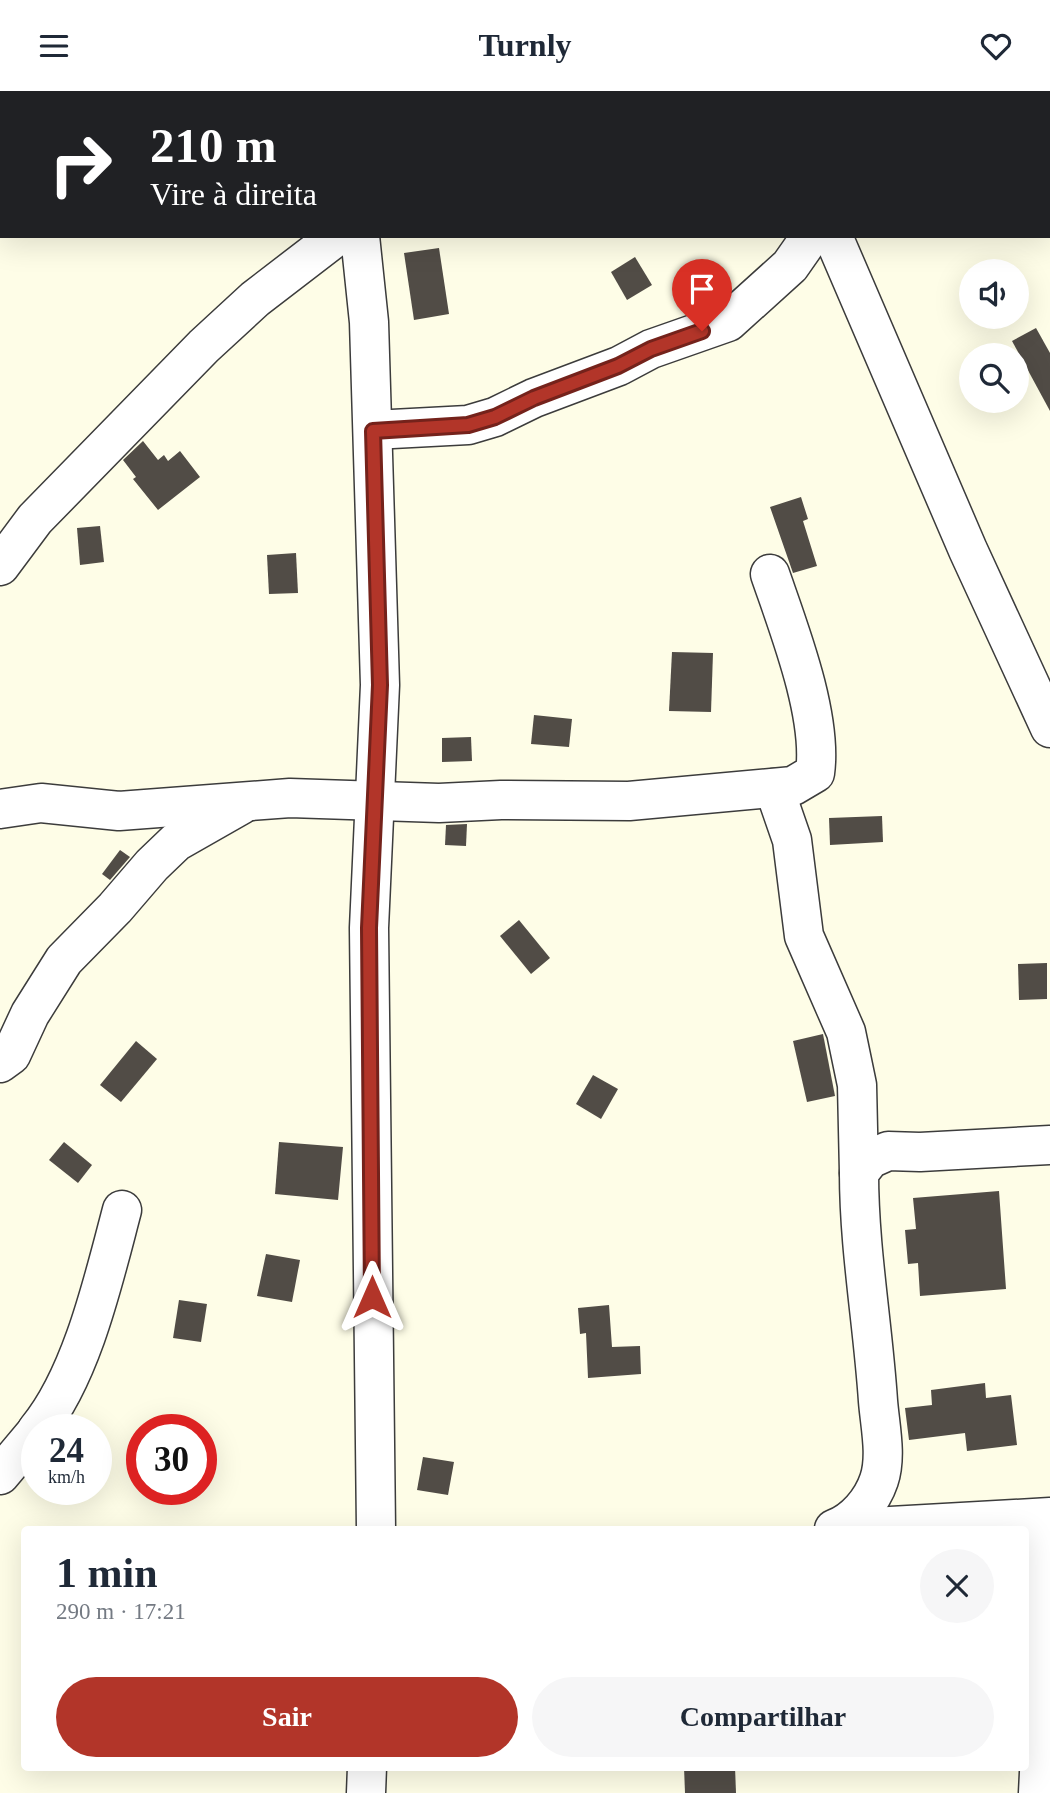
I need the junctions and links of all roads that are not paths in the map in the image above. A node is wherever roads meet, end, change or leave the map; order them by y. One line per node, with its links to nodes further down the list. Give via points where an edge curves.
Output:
1 (334, 238): 6 (street, via 255,299 204,346 35,519)
2 (360, 238): 5 (street)
3 (800, 251): 4 (street); 5 (street, via 728,322 651,349 495,417 468,425)
4 (840, 252): 8 (street)
5 (373, 431): 11 (street, via 380,685)
6 (0, 566)
7 (770, 574): 9 (street, via 799,658 818,752 815,773 793,786)
8 (1050, 728)
9 (774, 789): 11 (street, via 629,801); 15 (street, via 792,840 804,936 846,1032 857,1085)
10 (246, 802): 11 (street, via 290,798); 12 (street, via 120,811 41,803); 13 (street, via 176,842 152,865 64,960 11,1055)
11 (376, 802): 21 (street, via 369,928)
12 (0, 809)
13 (0, 1063)
14 (1050, 1145): 15 (street, via 888,1151 870,1159)
15 (859, 1173): 22 (street, via 883,1458 871,1499)
16 (122, 1210): 17 (street, via 70,1375)
17 (47, 1414)
18 (21, 1449): 19 (street)
19 (0, 1475)
20 (1046, 1518): 23 (street); 26 (street)
21 (376, 1526)
22 (840, 1526)
23 (893, 1526)
24 (367, 1771): 25 (street)
25 (366, 1793)
26 (1038, 1793)

